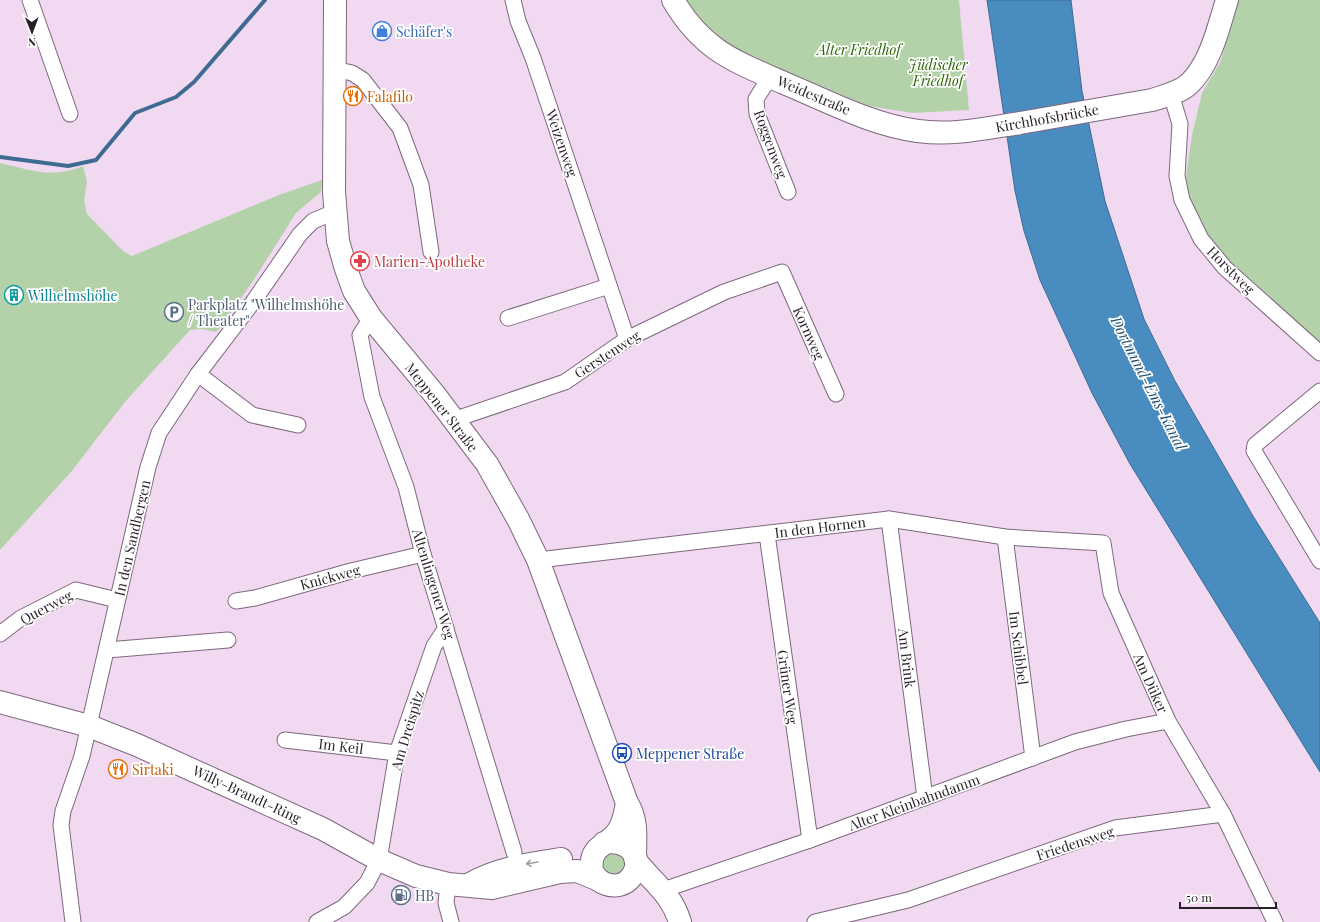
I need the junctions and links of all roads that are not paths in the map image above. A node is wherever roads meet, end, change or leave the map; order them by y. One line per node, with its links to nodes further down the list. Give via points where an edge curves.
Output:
1 (30, 0): 9 (street)
2 (335, 0): 6 (main road, Meppener Straße)
3 (514, 0): 15 (street, Weizenweg, via 518,21 533,58)
4 (673, 0): 7 (main road, Weidestraße, via 683,18 707,43 734,61)
5 (1227, 0): 8 (main road, Kirchhofsbrücke, via 1213,44 1202,68 1188,84)
6 (334, 68): 12 (main road, Meppener Straße); 13 (street, via 352,73 363,80 400,128 421,185)
7 (770, 77): 10 (main road, Weidestraße, via 858,114 906,129 934,133); 11 (street, Roggenweg, via 756,99 757,114)
8 (1171, 94): 10 (main road, Kirchhofsbrücke, via 1152,100); 19 (street, Horstweg, via 1180,124 1177,176 1182,200 1201,239 1225,268)
9 (70, 114)
10 (982, 129)
11 (788, 192)
12 (334, 212): 16 (main road, Meppener Straße, via 338,241 346,269 354,291); 20 (street, In den Sandbergen, via 313,221 300,234 253,302)
13 (431, 252)
14 (782, 272): 18 (street, Gerstenweg, via 724,292); 22 (street, Kornweg)
15 (609, 286): 17 (street); 18 (street, Weizenweg)
16 (371, 318): 23 (main road, Meppener Straße); 29 (street, Altenlingener Weg, via 360,335 372,397 406,487)
17 (508, 318)
18 (627, 339): 23 (street, Gerstenweg, via 565,382)
19 (1320, 353)
20 (198, 374): 24 (street, via 252,415); 32 (street, In den Sandbergen, via 159,433 148,467)
21 (1320, 391): 30 (street, via 1255,444 1254,451)
22 (836, 394)
23 (453, 420): 31 (main road, Meppener Straße, via 487,464)
24 (298, 425)
25 (889, 519): 26 (street, In den Hornen); 27 (street, In den Hornen); 44 (street, Am Brink)
26 (767, 534): 31 (street, In den Hornen); 47 (street, Grüner Weg)
27 (1005, 537): 28 (street, In den Hornen); 43 (street, Im Schibbel)
28 (1103, 543): 39 (street, Am Düker, via 1111,593)
29 (423, 554): 33 (street, Knickweg); 34 (street, Altenlingener Weg)
30 (1319, 557)
31 (538, 560): 45 (main road, Meppener Straße)
32 (117, 600): 35 (street, Querweg, via 76,590 21,618); 37 (street, In den Sandbergen)
33 (236, 601)
34 (446, 628): 42 (street, Am Dreispitz, via 434,646); 49 (street, Altenlingener Weg)
35 (0, 634)
36 (228, 640): 37 (street)
37 (107, 650): 40 (street, In den Sandbergen)
38 (0, 702): 40 (main road, Willy-Brandt-Ring)
39 (1168, 722): 43 (street, Alter Kleinbahndamm, via 1104,734); 46 (street, Am Düker)
40 (89, 726): 50 (main road, Willy-Brandt-Ring, via 153,752 316,826); 55 (street, In den Sandbergen, via 61,825)
41 (285, 740): 42 (street, Im Keil)
42 (397, 753): 50 (street, Am Dreispitz)
43 (1033, 758): 44 (street, Alter Kleinbahndamm)
44 (925, 798): 47 (street, Alter Kleinbahndamm)
45 (627, 803): 48 (main road, via 622,824 615,836); 51 (main road, Meppener Straße, via 633,812 636,827)
46 (1222, 814): 60 (street, Friedensweg, via 1115,828 908,900); 61 (street)
47 (810, 840): 54 (street, Alter Kleinbahndamm)
48 (599, 849): 51 (main road, via 612,841 627,845); 52 (main road, via 592,868); 53 (main road, one-way to 53, via 486,874)
49 (514, 852)
50 (379, 860): 53 (main road, Willy-Brandt-Ring, via 416,876); 56 (street, Am Dreispitz, via 367,883 344,907)
51 (636, 860): 52 (main road, via 634,874 624,883); 54 (main road)
52 (608, 883): 53 (main road, Willy-Brandt-Ring, via 577,871 560,872 492,888); 58 (main road, via 633,887 649,895)
53 (457, 885): 57 (street, via 446,903)
54 (663, 890): 59 (main road, via 675,906)
55 (73, 922)
56 (317, 922)
57 (451, 922)
58 (673, 922)
59 (680, 922)
60 (815, 922)
61 (1275, 922)

